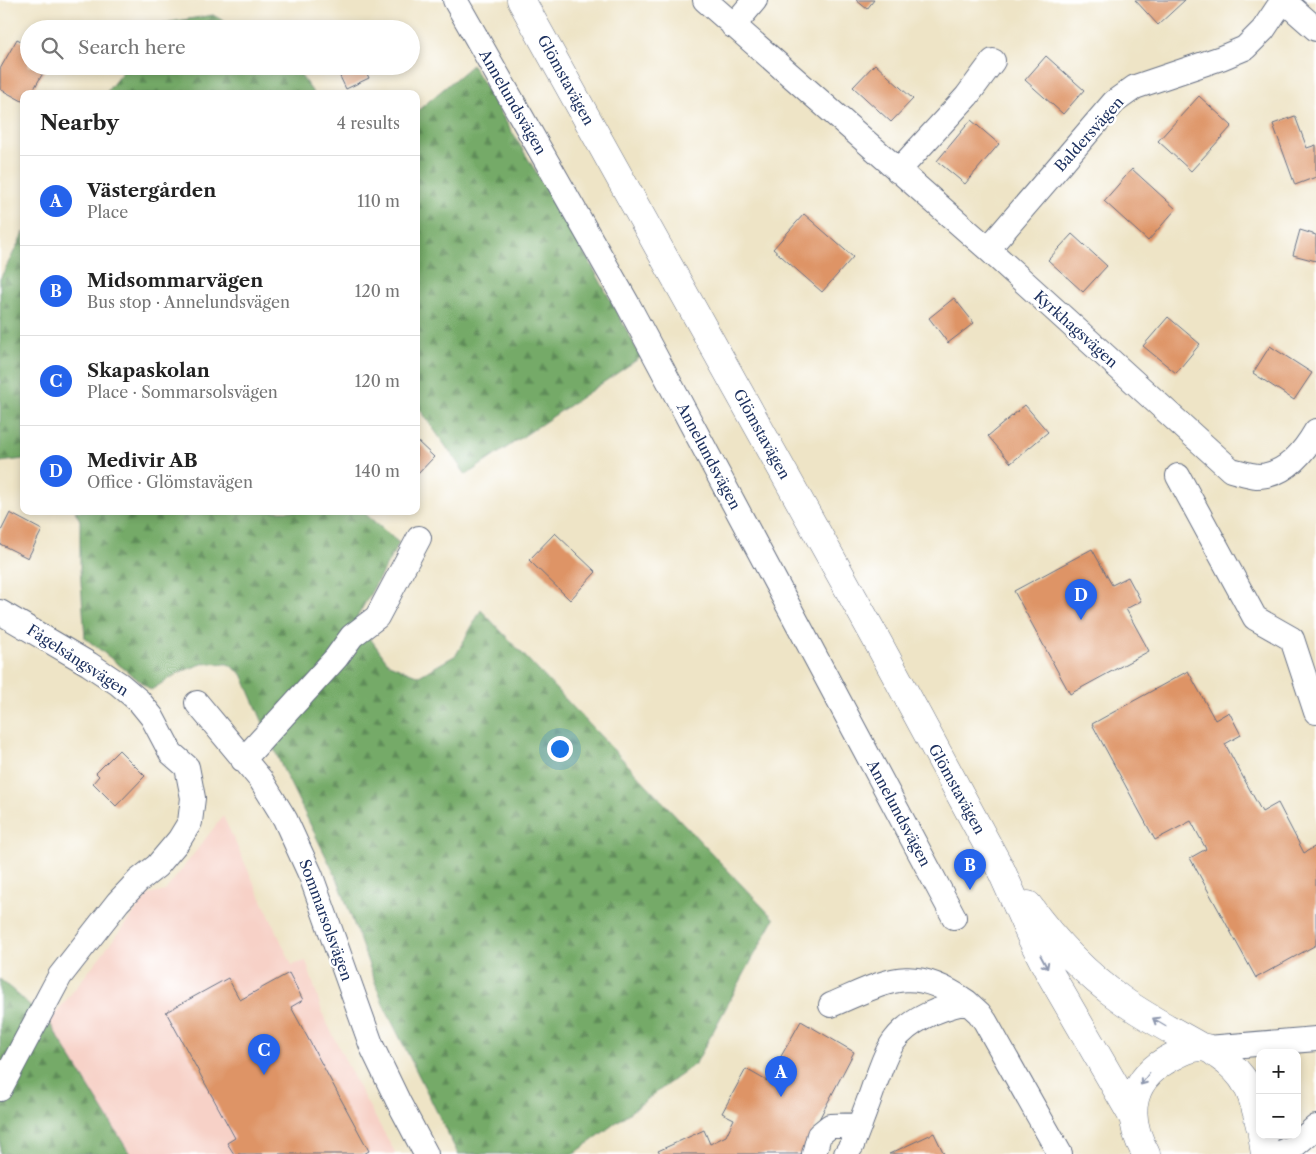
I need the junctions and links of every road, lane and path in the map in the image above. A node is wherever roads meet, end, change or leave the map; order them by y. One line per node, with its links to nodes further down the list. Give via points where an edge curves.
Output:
1 (455, 0): 19 (street, Annelundsvägen, via 627,303)
2 (521, 0): 18 (main road, Glömstavägen)
3 (705, 0): 6 (street, Kyrkhagsvägen)
4 (755, 0): 6 (street)
5 (1283, 0): 7 (street); 10 (street, Baldersvägen, via 1263,30 1245,48 1135,87 1114,102)
6 (733, 26): 9 (street, Kyrkhagsvägen)
7 (1316, 29)
8 (993, 61): 9 (street, via 967,96)
9 (898, 171): 10 (street, Kyrkhagsvägen)
10 (988, 249): 11 (street, Kyrkhagsvägen, via 1231,470 1248,475 1272,474 1296,459)
11 (1316, 431)
12 (1178, 476): 16 (street, via 1255,618 1292,639)
13 (418, 538): 17 (street, via 377,617 352,636 336,658)
14 (0, 612): 24 (street, Fågelsångsvägen, via 89,664 139,701 152,717 171,753 187,767 193,798 190,822 178,840 157,866 118,902 60,976)
15 (197, 703): 17 (street, Sommarsolsvägen)
16 (1316, 712)
17 (243, 760): 30 (street, Sommarsolsvägen, via 272,796 298,844 372,1047)
18 (1001, 870): 23 (main road, Glömstavägen, one-way to 18, via 1123,1001 1087,973 1042,925); 26 (main road, Glömstavägen, one-way to 26, via 1039,954)
19 (954, 917)
20 (967, 1002): 21 (street, via 945,987 910,978 883,983); 27 (street, via 930,1013 895,1040 885,1057); 33 (street, via 985,1021)
21 (831, 1004)
22 (1316, 1039): 23 (street)
23 (1205, 1048): 25 (main road, Glömstavägen, via 1234,1066 1246,1082); 26 (main road, Glömstavägen, one-way to 26, via 1186,1050 1152,1070 1135,1094)
24 (0, 1088)
25 (1256, 1107)
26 (1133, 1117): 34 (main road, Glömstavägen, via 1138,1139)
27 (860, 1125): 31 (street, via 830,1126 819,1134); 32 (street)
28 (1316, 1127): 36 (street, via 1293,1147)
29 (1263, 1139): 35 (main road)
30 (426, 1154)
31 (814, 1154)
32 (846, 1154)
33 (1060, 1154)
34 (1146, 1154)
35 (1265, 1154)
36 (1277, 1154)

